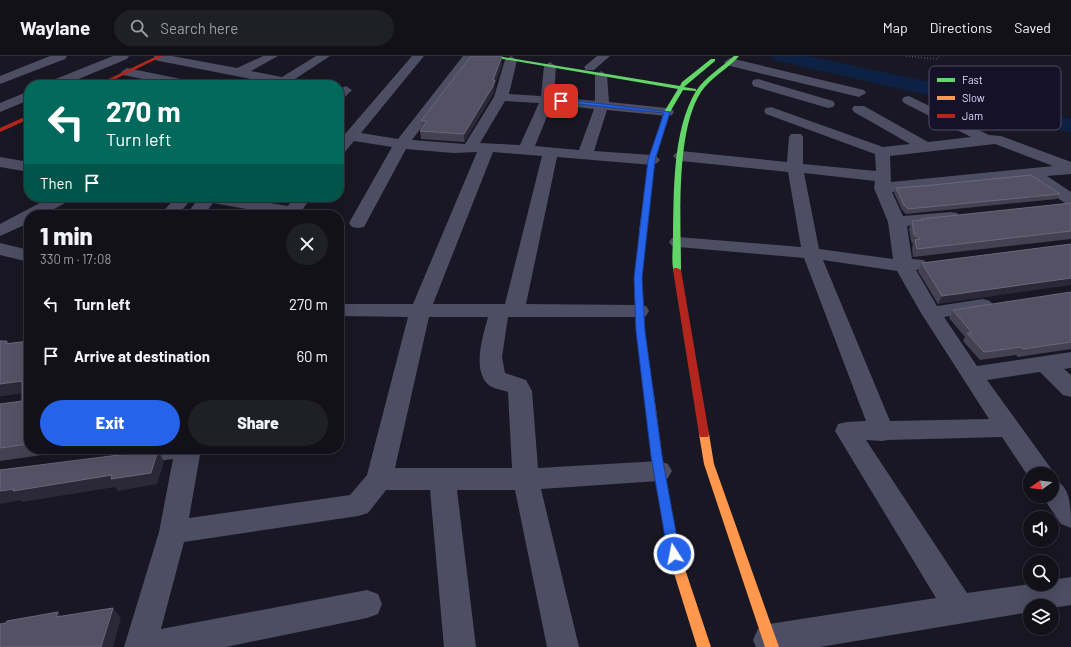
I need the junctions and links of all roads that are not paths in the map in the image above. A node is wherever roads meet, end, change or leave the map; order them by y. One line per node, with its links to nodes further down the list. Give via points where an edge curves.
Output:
1 (61, 56): 18 (street)
2 (123, 56): 26 (street)
3 (160, 56): 16 (street); 20 (street)
4 (272, 56): 22 (street)
5 (324, 56): 32 (street)
6 (418, 56): 53 (street)
7 (469, 56): 56 (street)
8 (488, 56): 13 (street)
9 (527, 56): 14 (street)
10 (604, 56): 19 (street)
11 (719, 56): 35 (street)
12 (734, 59): 21 (street); 38 (street)
13 (511, 60): 14 (street); 40 (street)
14 (546, 60): 19 (street); 19 (street); 41 (street)
15 (218, 61): 16 (street); 22 (street); 29 (street)
16 (190, 63): 24 (street)
17 (6, 66): 18 (street)
18 (26, 70): 25 (street)
19 (596, 71): 35 (street); 35 (street); 43 (street)
20 (127, 72): 24 (street); 27 (street)
21 (720, 72): 23 (street); 37 (street)
22 (244, 73): 30 (street); 31 (street)
23 (734, 76)
24 (155, 78): 28 (street)
25 (0, 80)
26 (65, 80)
27 (110, 80)
28 (165, 80)
29 (190, 80)
30 (235, 80)
31 (270, 80)
32 (286, 80)
33 (749, 81): 44 (street)
34 (0, 84): 36 (street)
35 (682, 85): 37 (street); 49 (street)
36 (24, 89)
37 (701, 89): 64 (street, via 689,111)
38 (860, 93)
39 (24, 97): 45 (street)
40 (501, 98): 41 (street); 59 (street)
41 (547, 100): 43 (street); 60 (street)
42 (909, 100): 48 (street)
43 (602, 104): 49 (street); 63 (street)
44 (828, 104)
45 (0, 108)
46 (859, 109): 58 (street)
47 (771, 110): 62 (street)
48 (929, 110)
49 (667, 112): 65 (street)
50 (24, 119): 51 (street)
51 (0, 130)
52 (968, 130): 55 (street)
53 (348, 132): 56 (street)
54 (796, 137): 68 (street)
55 (987, 140): 58 (street); 69 (street, via 996,139)
56 (402, 143): 59 (street); 84 (street)
57 (487, 147): 59 (street); 60 (street); 94 (street)
58 (926, 147): 62 (street)
59 (469, 149)
60 (526, 150): 61 (street)
61 (551, 151): 63 (street); 95 (street)
62 (882, 152): 71 (street)
63 (585, 155): 65 (street)
64 (681, 156): 68 (street); 86 (street)
65 (652, 160): 96 (street, via 638,278)
66 (0, 162): 67 (street)
67 (24, 166)
68 (795, 168): 71 (street); 88 (street)
69 (1071, 169): 70 (street)
70 (1033, 174): 71 (street); 72 (street)
71 (883, 183): 83 (street)
72 (1071, 199)
73 (54, 202): 77 (street)
74 (181, 202): 78 (street)
75 (205, 202): 79 (street)
76 (230, 202): 80 (street)
77 (39, 210)
78 (173, 210)
79 (199, 210)
80 (274, 210)
81 (968, 216): 83 (street)
82 (24, 218): 85 (street)
83 (897, 222): 91 (street)
84 (358, 223)
85 (0, 231)
86 (678, 242): 88 (street); 118 (street, via 677,272 709,464)
87 (0, 249): 89 (street)
88 (811, 253): 91 (street); 103 (street)
89 (24, 255)
90 (936, 262): 91 (street)
91 (904, 266): 97 (street)
92 (1001, 303): 97 (street)
93 (344, 310): 94 (street)
94 (420, 311): 95 (street); 109 (street)
95 (507, 311): 96 (street); 111 (street, via 490,363 497,379 518,386 520,391)
96 (639, 311): 108 (street)
97 (931, 313): 100 (street)
98 (1071, 360): 99 (street)
99 (1045, 364): 100 (street); 101 (street)
100 (971, 375): 102 (street)
101 (1071, 389)
102 (1008, 428): 103 (street); 107 (street)
103 (882, 432): 117 (street, via 847,431)
104 (138, 454): 106 (street)
105 (187, 454): 114 (street)
106 (107, 458)
107 (1036, 467)
108 (659, 471): 111 (street); 123 (street, via 674,554)
109 (379, 479): 110 (street); 114 (street, via 358,505)
110 (442, 479): 111 (street); 121 (street)
111 (526, 479): 122 (street)
112 (1059, 499): 113 (street)
113 (1071, 516)
114 (173, 532): 119 (street)
115 (1071, 591): 117 (street)
116 (367, 604): 120 (street)
117 (960, 609): 118 (street)
118 (770, 644)
119 (140, 647)
120 (148, 647)
121 (460, 647)
122 (563, 647)
123 (704, 647)

